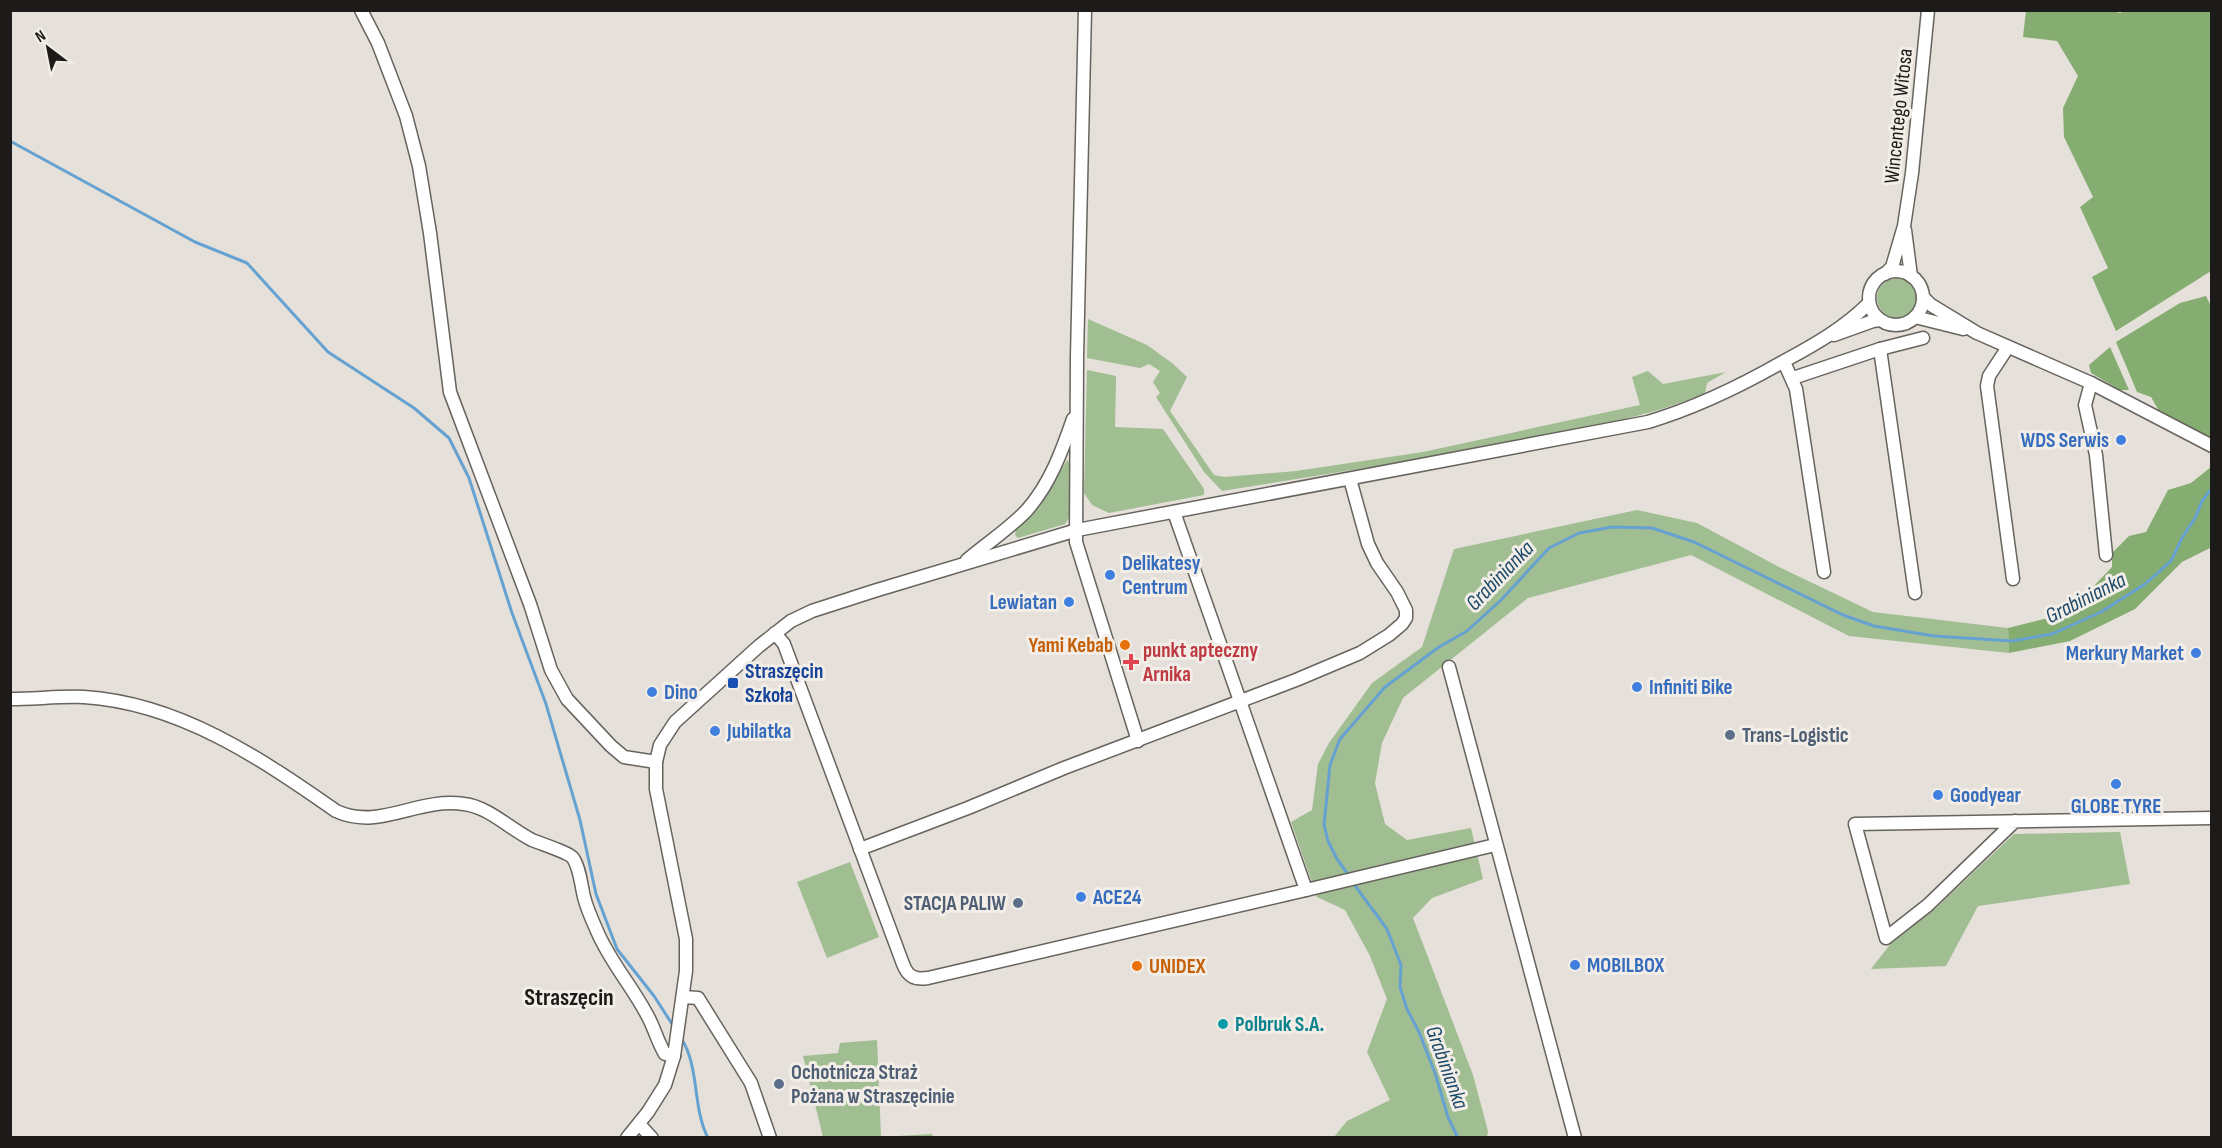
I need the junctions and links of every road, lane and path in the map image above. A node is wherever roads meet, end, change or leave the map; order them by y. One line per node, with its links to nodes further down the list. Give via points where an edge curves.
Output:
1 (361, 10): 34 (street, via 406,116 419,166 450,392 551,670 567,699 611,746 624,757)
2 (1085, 10): 19 (street)
3 (1928, 10): 4 (street, Wincentego Witosa)
4 (1904, 226): 5 (street, Wincentego Witosa, via 1892,267); 6 (street, Wincentego Witosa)
5 (1885, 273): 6 (street, via 1898,271); 8 (street, via 1872,285)
6 (1911, 276): 7 (street)
7 (1923, 297): 9 (street); 11 (street)
8 (1869, 303): 10 (street); 12 (street)
9 (1915, 317): 10 (street, via 1898,325); 11 (street)
10 (1880, 320): 12 (street)
11 (1977, 333): 14 (street)
12 (1828, 338): 16 (street)
13 (1923, 338): 15 (street)
14 (2008, 347): 18 (street); 27 (street, via 1986,386)
15 (1880, 349): 17 (street); 28 (street)
16 (1784, 362): 17 (street); 21 (street, via 1725,394 1648,422)
17 (1793, 378): 26 (street)
18 (2091, 383): 20 (street); 24 (street, via 2085,405 2096,455)
19 (1077, 407): 23 (street); 25 (street, via 1049,479 1027,510)
20 (2211, 446)
21 (1350, 479): 22 (street); 32 (street, via 1368,544 1404,603 1406,618 1389,635 1360,653)
22 (1174, 512): 23 (street); 32 (street)
23 (1077, 530): 25 (street); 33 (street, via 1076,542)
24 (2106, 555)
25 (961, 565): 29 (street, via 812,611)
26 (1824, 572)
27 (2013, 579)
28 (1915, 593)
29 (775, 633): 34 (street, via 675,722 663,738); 38 (street, via 784,644)
30 (1449, 667): 37 (street)
31 (10, 699): 41 (street, via 85,697 172,715 225,739 348,816 372,819 430,804 467,804 484,810 517,833 566,852 576,867 598,934 646,1012 665,1054)
32 (1240, 701): 33 (street); 39 (street)
33 (1138, 741): 38 (street)
34 (656, 762): 40 (street, via 660,810 686,939)
35 (2211, 818): 36 (street)
36 (2014, 821): 36 (street, via 1928,905 1886,939 1855,824)
37 (1496, 845): 39 (street); 46 (street)
38 (860, 849): 39 (street, via 906,972 918,980)
39 (1306, 890)
40 (683, 999): 41 (street); 45 (street, via 698,998 746,1075)
41 (674, 1051): 42 (street, via 661,1091)
42 (639, 1124): 43 (street); 44 (street)
43 (627, 1137)
44 (652, 1137)
45 (771, 1137)
46 (1575, 1137)

